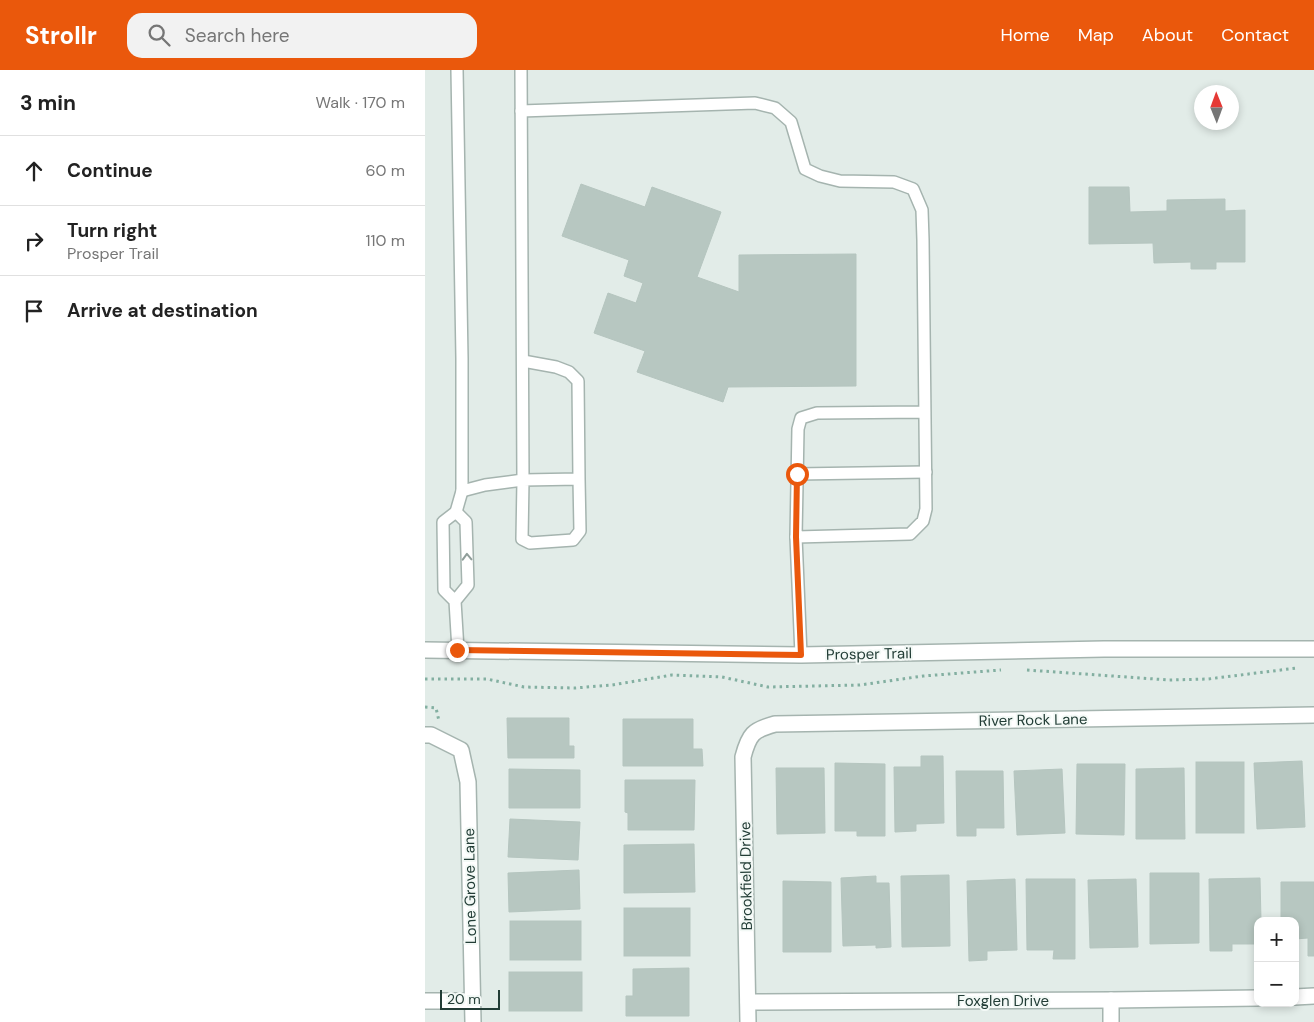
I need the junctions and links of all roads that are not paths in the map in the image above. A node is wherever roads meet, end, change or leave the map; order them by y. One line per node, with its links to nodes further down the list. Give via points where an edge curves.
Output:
1 (457, 70): 10 (lane)
2 (521, 70): 3 (lane)
3 (521, 111): 4 (lane); 5 (lane, via 755,103 775,108 791,122 805,168 840,181 894,182 913,189 922,210)
4 (523, 361): 8 (lane, via 556,367 569,372 578,381); 9 (lane)
5 (925, 412): 6 (lane); 7 (lane, via 817,413 801,418)
6 (926, 472): 7 (lane); 12 (lane, via 923,521 909,534)
7 (797, 474): 12 (lane)
8 (579, 479): 9 (lane); 9 (lane, via 580,531 573,540 530,542 521,539)
9 (523, 480): 10 (lane)
10 (462, 491): 11 (lane)
11 (456, 512): 13 (lane, one-way to 11, via 468,585 466,522); 13 (lane, via 443,522 444,590)
12 (796, 537): 17 (lane)
13 (455, 601): 16 (lane)
14 (1314, 649): 17 (street, Prosper Trail)
15 (425, 650): 16 (street, Prosper Trail)
16 (457, 650): 17 (street, Prosper Trail)
17 (801, 655)
18 (1314, 715): 19 (street, River Rock Lane, via 775,724)
19 (753, 733): 27 (street, Brookfield Drive, via 743,757)
20 (425, 735): 26 (street, Lone Grove Lane, via 461,750 468,782)
21 (1314, 996): 22 (street)
22 (1299, 997)
23 (1254, 998): 24 (street, Foxglen Drive)
24 (1111, 1000): 27 (street, Foxglen Drive); 30 (street)
25 (425, 1001): 26 (street)
26 (472, 1001): 28 (street, Lone Grove Lane)
27 (748, 1002): 29 (street, Brookfield Drive)
28 (473, 1022)
29 (748, 1022)
30 (1111, 1022)

